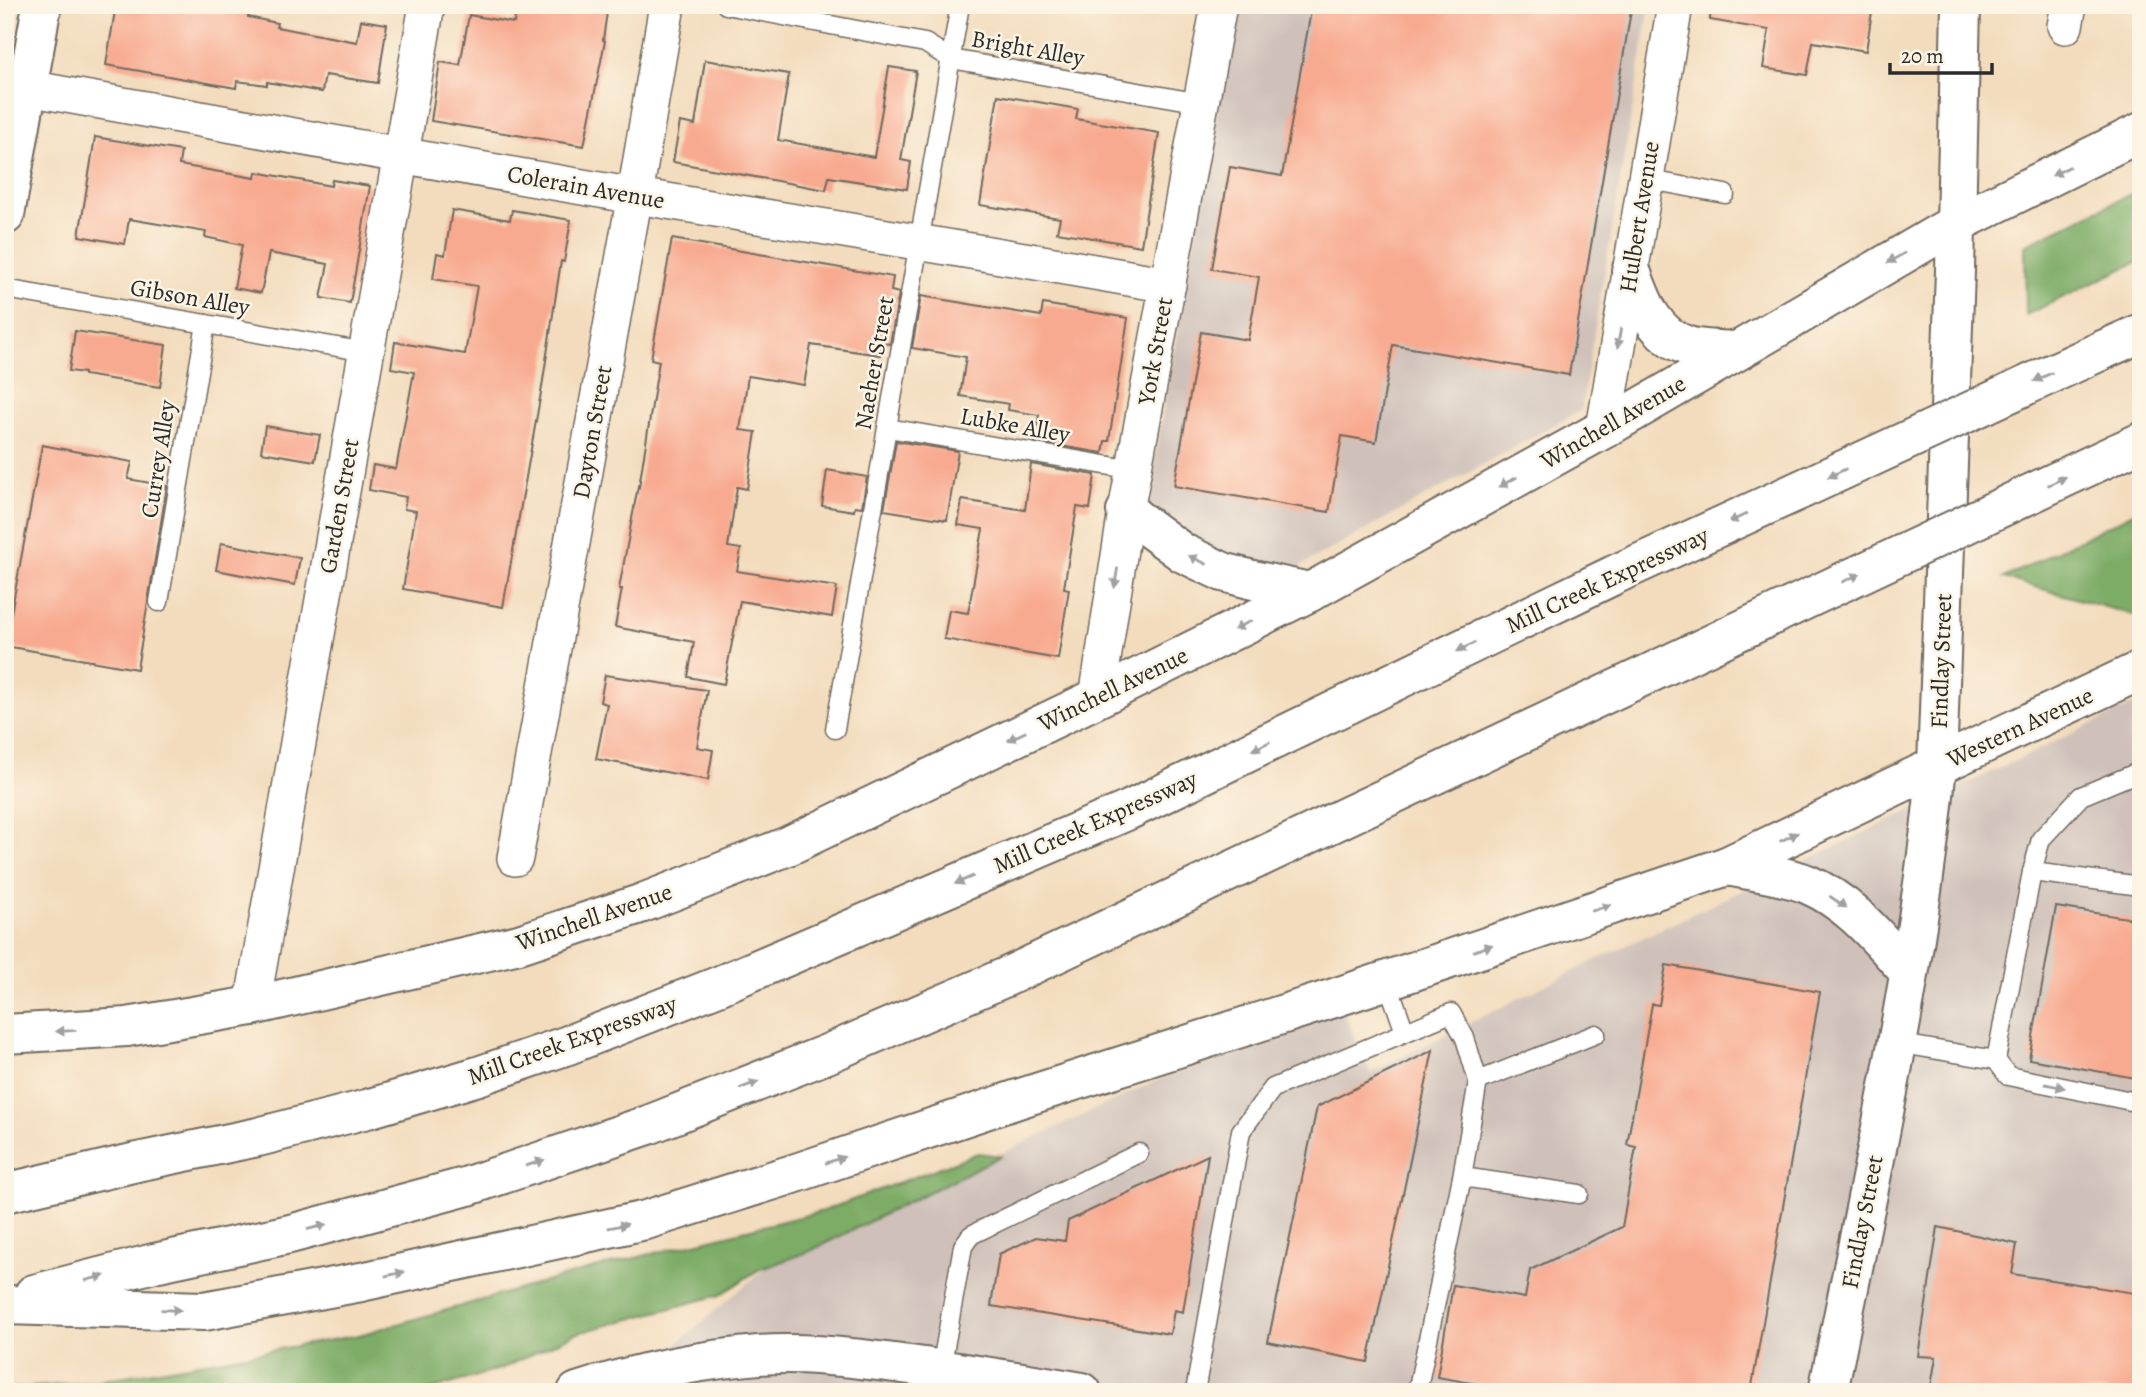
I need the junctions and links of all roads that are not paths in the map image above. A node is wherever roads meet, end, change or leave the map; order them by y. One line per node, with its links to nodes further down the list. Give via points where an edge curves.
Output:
1 (42, 5): 10 (main road)
2 (427, 5): 13 (street, Garden Street)
3 (667, 5): 16 (street, Dayton Street)
4 (726, 5): 9 (lane, Bright Alley, via 925,43)
5 (960, 5): 9 (lane, Naeher Street)
6 (1219, 5): 11 (street, York Street)
7 (1675, 5): 14 (street, Hulbert Avenue)
8 (1961, 5): 18 (main road, Findlay Street)
9 (951, 59): 11 (lane, Bright Alley); 19 (lane, Naeher Street)
10 (16, 86): 13 (street, Colerain Avenue); 17 (main road)
11 (1201, 103): 21 (street, York Street)
12 (2141, 132): 18 (main road, Winchell Avenue, one-way to 18)
13 (401, 155): 16 (street, Colerain Avenue); 26 (street, Garden Street)
14 (1645, 179): 15 (lane); 20 (street, Hulbert Avenue)
15 (1725, 194)
16 (635, 195): 19 (street, Colerain Avenue); 39 (street, Dayton Street)
17 (5, 215)
18 (1955, 224): 25 (main road, Winchell Avenue, one-way to 25); 37 (main road, Findlay Street)
19 (920, 241): 21 (street, Colerain Avenue); 27 (lane, Naeher Street)
20 (1630, 271): 25 (main road, via 1644,307 1662,332 1688,346); 28 (street, Hulbert Avenue, one-way to 28)
21 (1168, 285): 30 (street, York Street)
22 (5, 289): 23 (lane, Gibson Alley)
23 (206, 324): 26 (lane, Gibson Alley); 33 (lane, Currey Alley)
24 (2141, 332): 55 (main road, Mill Creek Expressway, one-way to 55, bridge, via 1614,575 1129,810 706,991 568,1045 368,1109)
25 (1737, 351): 28 (main road, Winchell Avenue)
26 (366, 352): 45 (street, Garden Street)
27 (888, 428): 30 (lane, Lubke Alley); 36 (lane, Naeher Street)
28 (1604, 429): 32 (main road, Winchell Avenue, one-way to 32)
29 (2129, 447): 57 (main road, one-way to 29, bridge, via 468,1186 648,1125 827,1055 1006,977)
30 (1134, 470): 31 (street, York Street)
31 (1126, 511): 32 (main road, one-way to 31, via 1223,572 1183,553); 35 (street, York Street, one-way to 35)
32 (1310, 592): 35 (main road, Winchell Avenue, one-way to 35)
33 (159, 602)
34 (2141, 670): 37 (main road, Western Avenue)
35 (1097, 698): 45 (main road, Winchell Avenue, one-way to 45, via 788,846 640,904 519,944)
36 (835, 729)
37 (1937, 766): 40 (main road, Western Avenue, one-way to 37); 43 (main road, Findlay Street)
38 (2141, 771): 41 (lane, via 2081,796 2041,839)
39 (515, 858)
40 (1727, 866): 43 (main road, one-way to 43, via 1805,883 1832,897 1861,919); 44 (main road, Western Avenue, one-way to 40)
41 (2032, 872): 42 (lane); 50 (lane)
42 (2141, 886)
43 (1909, 972): 49 (main road, Findlay Street)
44 (1387, 981): 46 (lane); 57 (main road, Western Avenue, one-way to 44, via 204,1311 646,1220)
45 (251, 1006): 47 (main road, Winchell Avenue, one-way to 47, via 127,1027)
46 (1405, 1032): 51 (lane, via 1451,1013 1465,1038); 61 (lane, via 1273,1088 1241,1131)
47 (5, 1034)
48 (1595, 1034): 51 (lane)
49 (1896, 1043): 50 (lane); 63 (main road, Findlay Street)
50 (1996, 1060): 52 (lane, one-way to 52, via 2008,1076)
51 (1478, 1081): 54 (lane)
52 (2141, 1103)
53 (1139, 1153): 58 (lane, via 971,1235 962,1247)
54 (1462, 1177): 56 (lane); 62 (lane)
55 (9, 1193)
56 (1579, 1194)
57 (5, 1303)
58 (958, 1378): 59 (main road, via 827,1355 762,1355 697,1362); 60 (main road)
59 (577, 1392)
60 (1082, 1392)
61 (1195, 1392)
62 (1417, 1392)
63 (1828, 1392)

